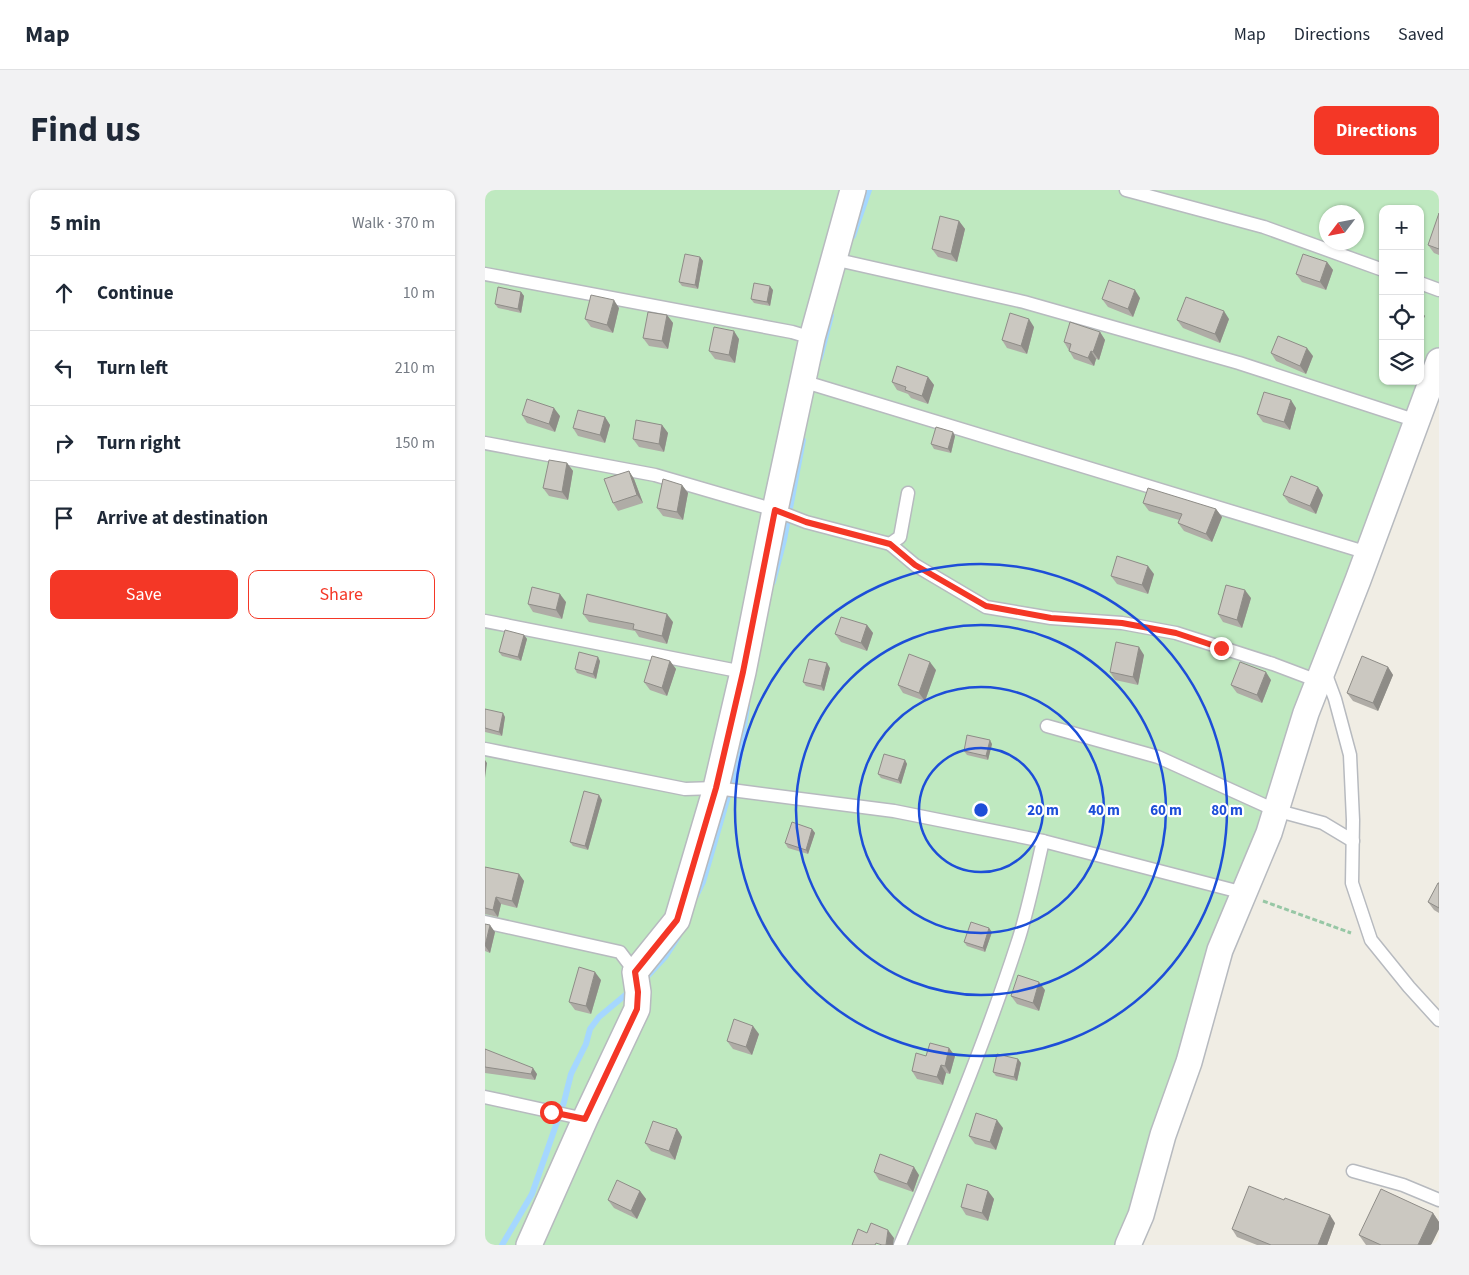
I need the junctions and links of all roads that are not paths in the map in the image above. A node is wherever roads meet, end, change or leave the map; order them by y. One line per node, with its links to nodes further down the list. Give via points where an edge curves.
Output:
1 (853, 190): 3 (street)
2 (1126, 190): 4 (lane, via 1264,227)
3 (833, 259): 8 (street); 11 (lane, via 1024,302 1239,363)
4 (1379, 269)
5 (485, 274): 8 (lane)
6 (1424, 284): 7 (lane)
7 (1439, 290)
8 (812, 338): 10 (street)
9 (1439, 361): 11 (street)
10 (803, 380): 14 (street); 16 (lane)
11 (1417, 421): 16 (street)
12 (485, 443): 14 (lane, via 655,475)
13 (908, 493): 15 (lane, via 900,537)
14 (784, 514): 15 (lane); 18 (street)
15 (890, 544): 19 (lane, via 915,565 986,606 1051,618 1122,623 1176,633 1273,664)
16 (1368, 552): 19 (street)
17 (485, 621): 18 (lane)
18 (743, 672): 22 (street)
19 (1321, 675): 23 (street); 25 (lane, via 1335,699 1351,755)
20 (1047, 726): 23 (lane, via 1158,757)
21 (485, 749): 22 (lane, via 685,789)
22 (716, 788): 24 (lane, via 894,811); 28 (street, via 677,920)
23 (1275, 810): 25 (lane, via 1323,823); 26 (street)
24 (1043, 841): 26 (lane); 35 (lane, via 1018,942 998,999)
25 (1353, 841): 29 (lane, via 1352,883 1371,940)
26 (1244, 894): 36 (street, via 1220,950 1189,1062 1163,1135 1141,1215)
27 (485, 922): 28 (lane, via 620,952)
28 (637, 980): 31 (street, via 637,1009)
29 (1439, 1020)
30 (485, 1097): 31 (lane)
31 (576, 1117): 34 (street)
32 (1353, 1171): 33 (lane, via 1403,1185)
33 (1439, 1200)
34 (529, 1245)
35 (900, 1245)
36 (1128, 1245)

